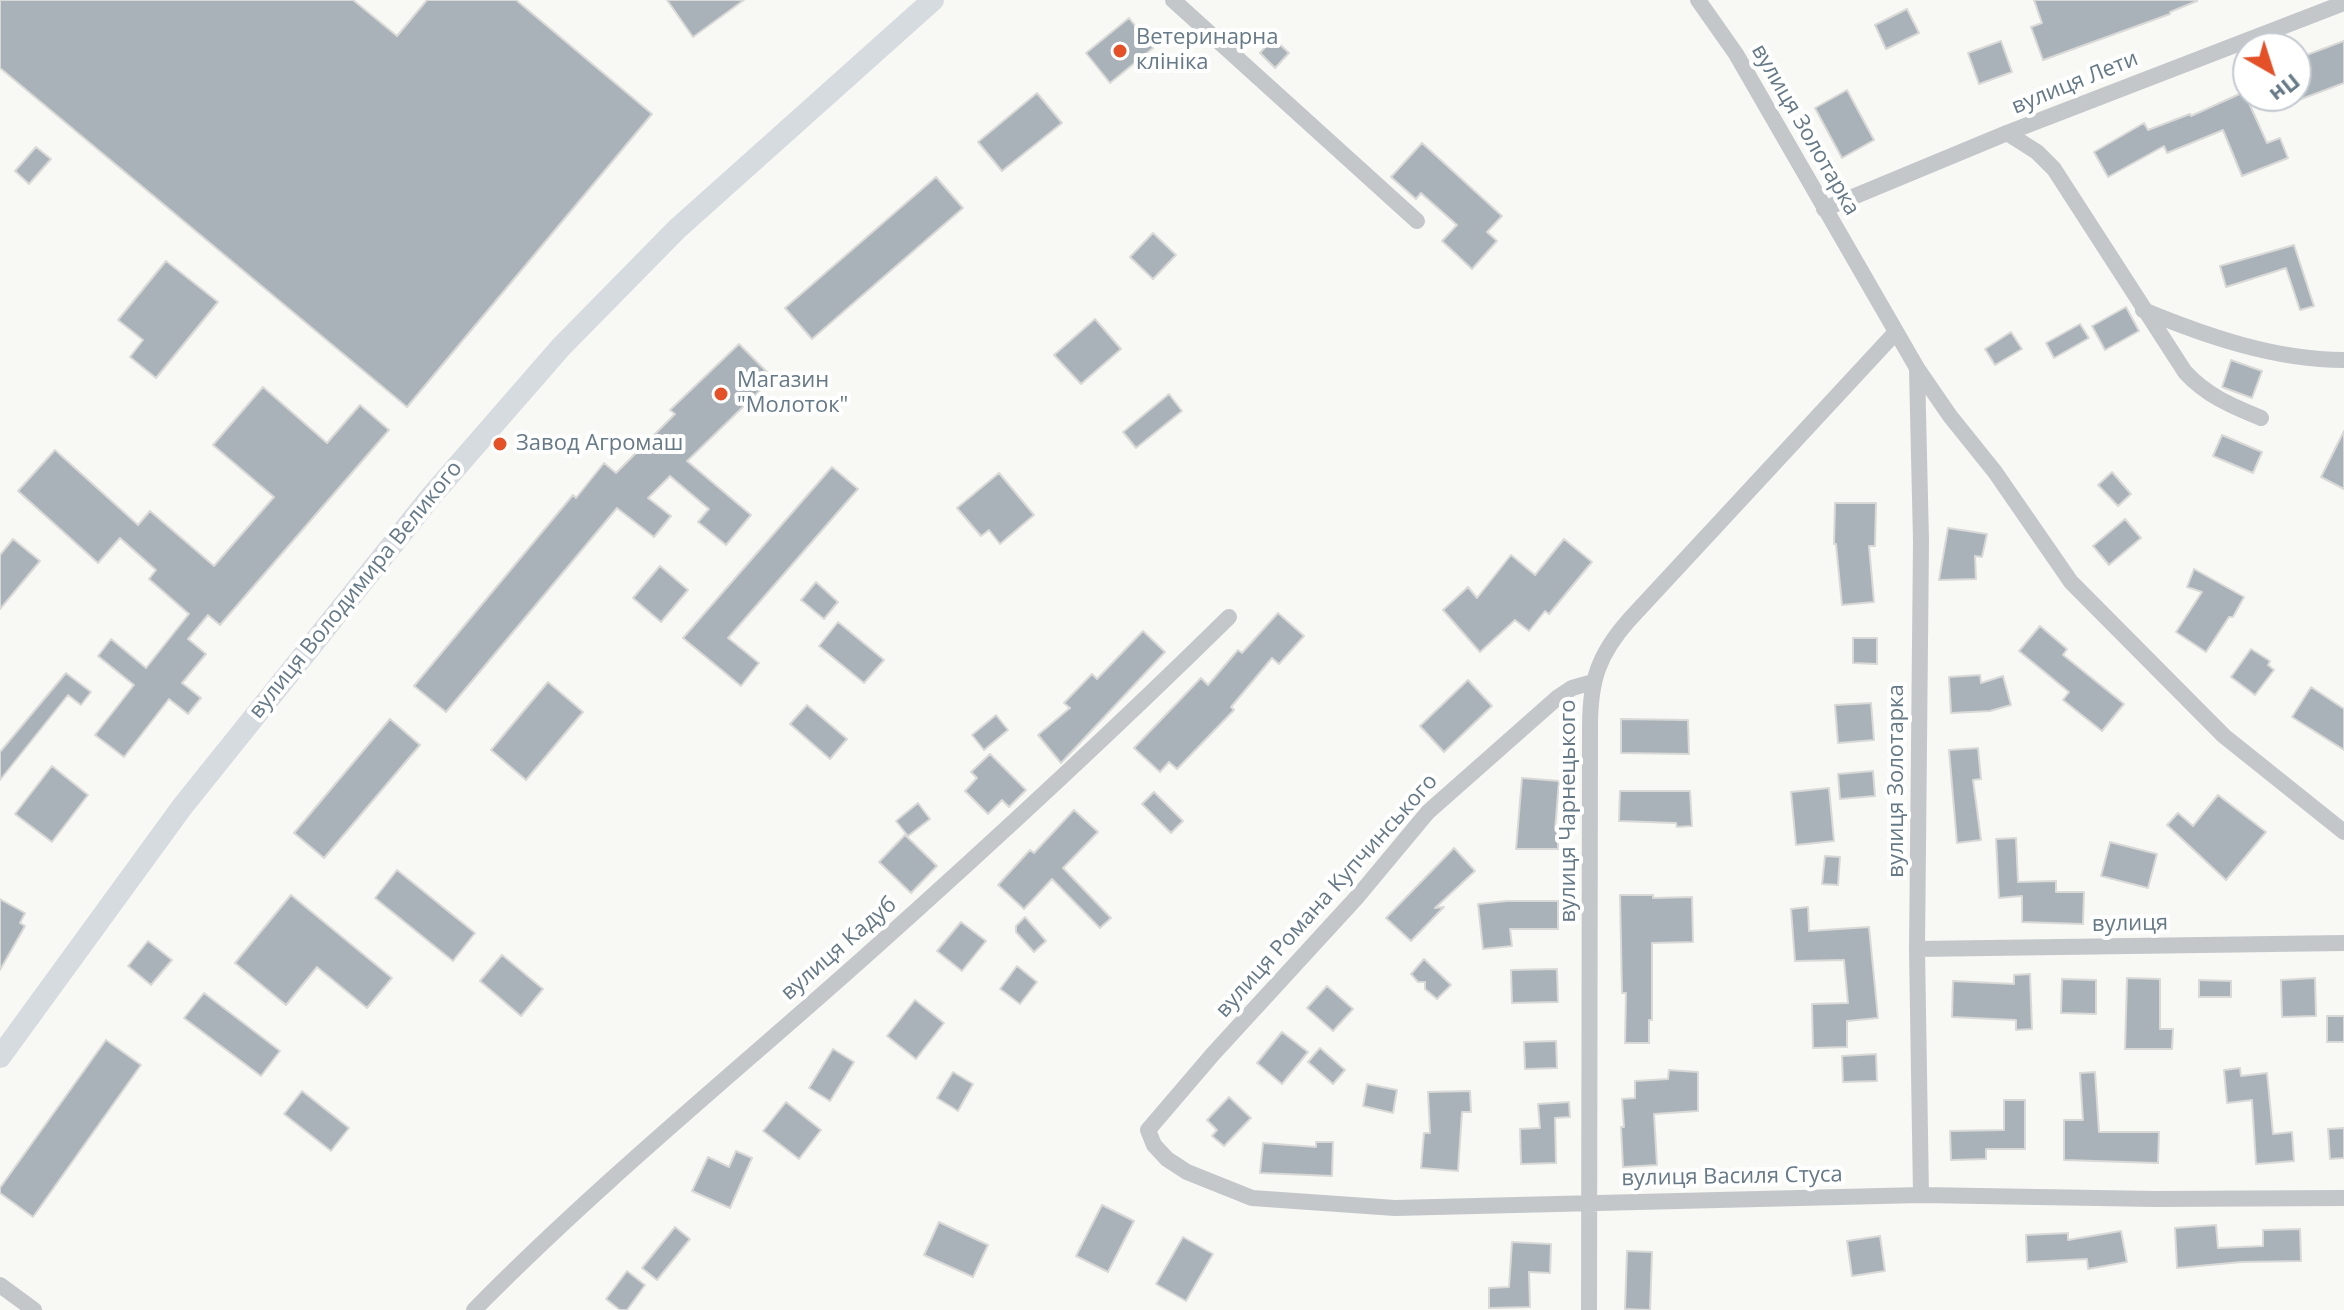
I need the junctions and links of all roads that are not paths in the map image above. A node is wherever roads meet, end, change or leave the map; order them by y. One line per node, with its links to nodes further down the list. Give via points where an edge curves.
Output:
1 (933, 0): 18 (main road, вулиця Володимира Великого, via 677,229 551,357 433,494 182,807)
2 (1173, 0): 7 (street)
3 (1698, 0): 6 (street, вулиця Золотарка, via 1736,54)
4 (2344, 3): 5 (street, вулиця Лети)
5 (2007, 133): 6 (street, вулиця Лети); 8 (street, via 2054,169)
6 (1824, 209): 9 (street, вулиця Золотарка)
7 (1417, 221)
8 (2143, 310): 10 (street, via 2270,352); 12 (street, via 2200,387)
9 (1896, 332): 11 (street, вулиця Золотарка); 14 (street, вулиця Чарнецького, via 1620,629)
10 (2344, 360)
11 (1917, 368): 15 (street, вулиця Золотарка, via 2071,582 2224,736); 17 (street, вулиця Золотарка)
12 (2261, 418)
13 (1229, 617): 25 (street, вулиця Кадуб, via 1050,790 696,1104)
14 (1593, 682): 19 (street, вулиця Романа Купчинського, via 1557,698 1428,812); 22 (street, вулиця Чарнецького)
15 (2344, 832)
16 (2344, 943): 17 (street, вулиця)
17 (1917, 949): 20 (street, вулиця Золотарка)
18 (0, 1057)
19 (1148, 1130): 22 (street, вулиця Василя Стуса, via 1167,1159 1252,1198 1395,1208)
20 (1921, 1195): 21 (street, вулиця Василя Стуса); 22 (street, вулиця Василя Стуса)
21 (2344, 1198)
22 (1589, 1203): 26 (street, вулиця Чарнецького)
23 (0, 1285): 24 (street)
24 (34, 1310)
25 (474, 1310)
26 (1589, 1310)

